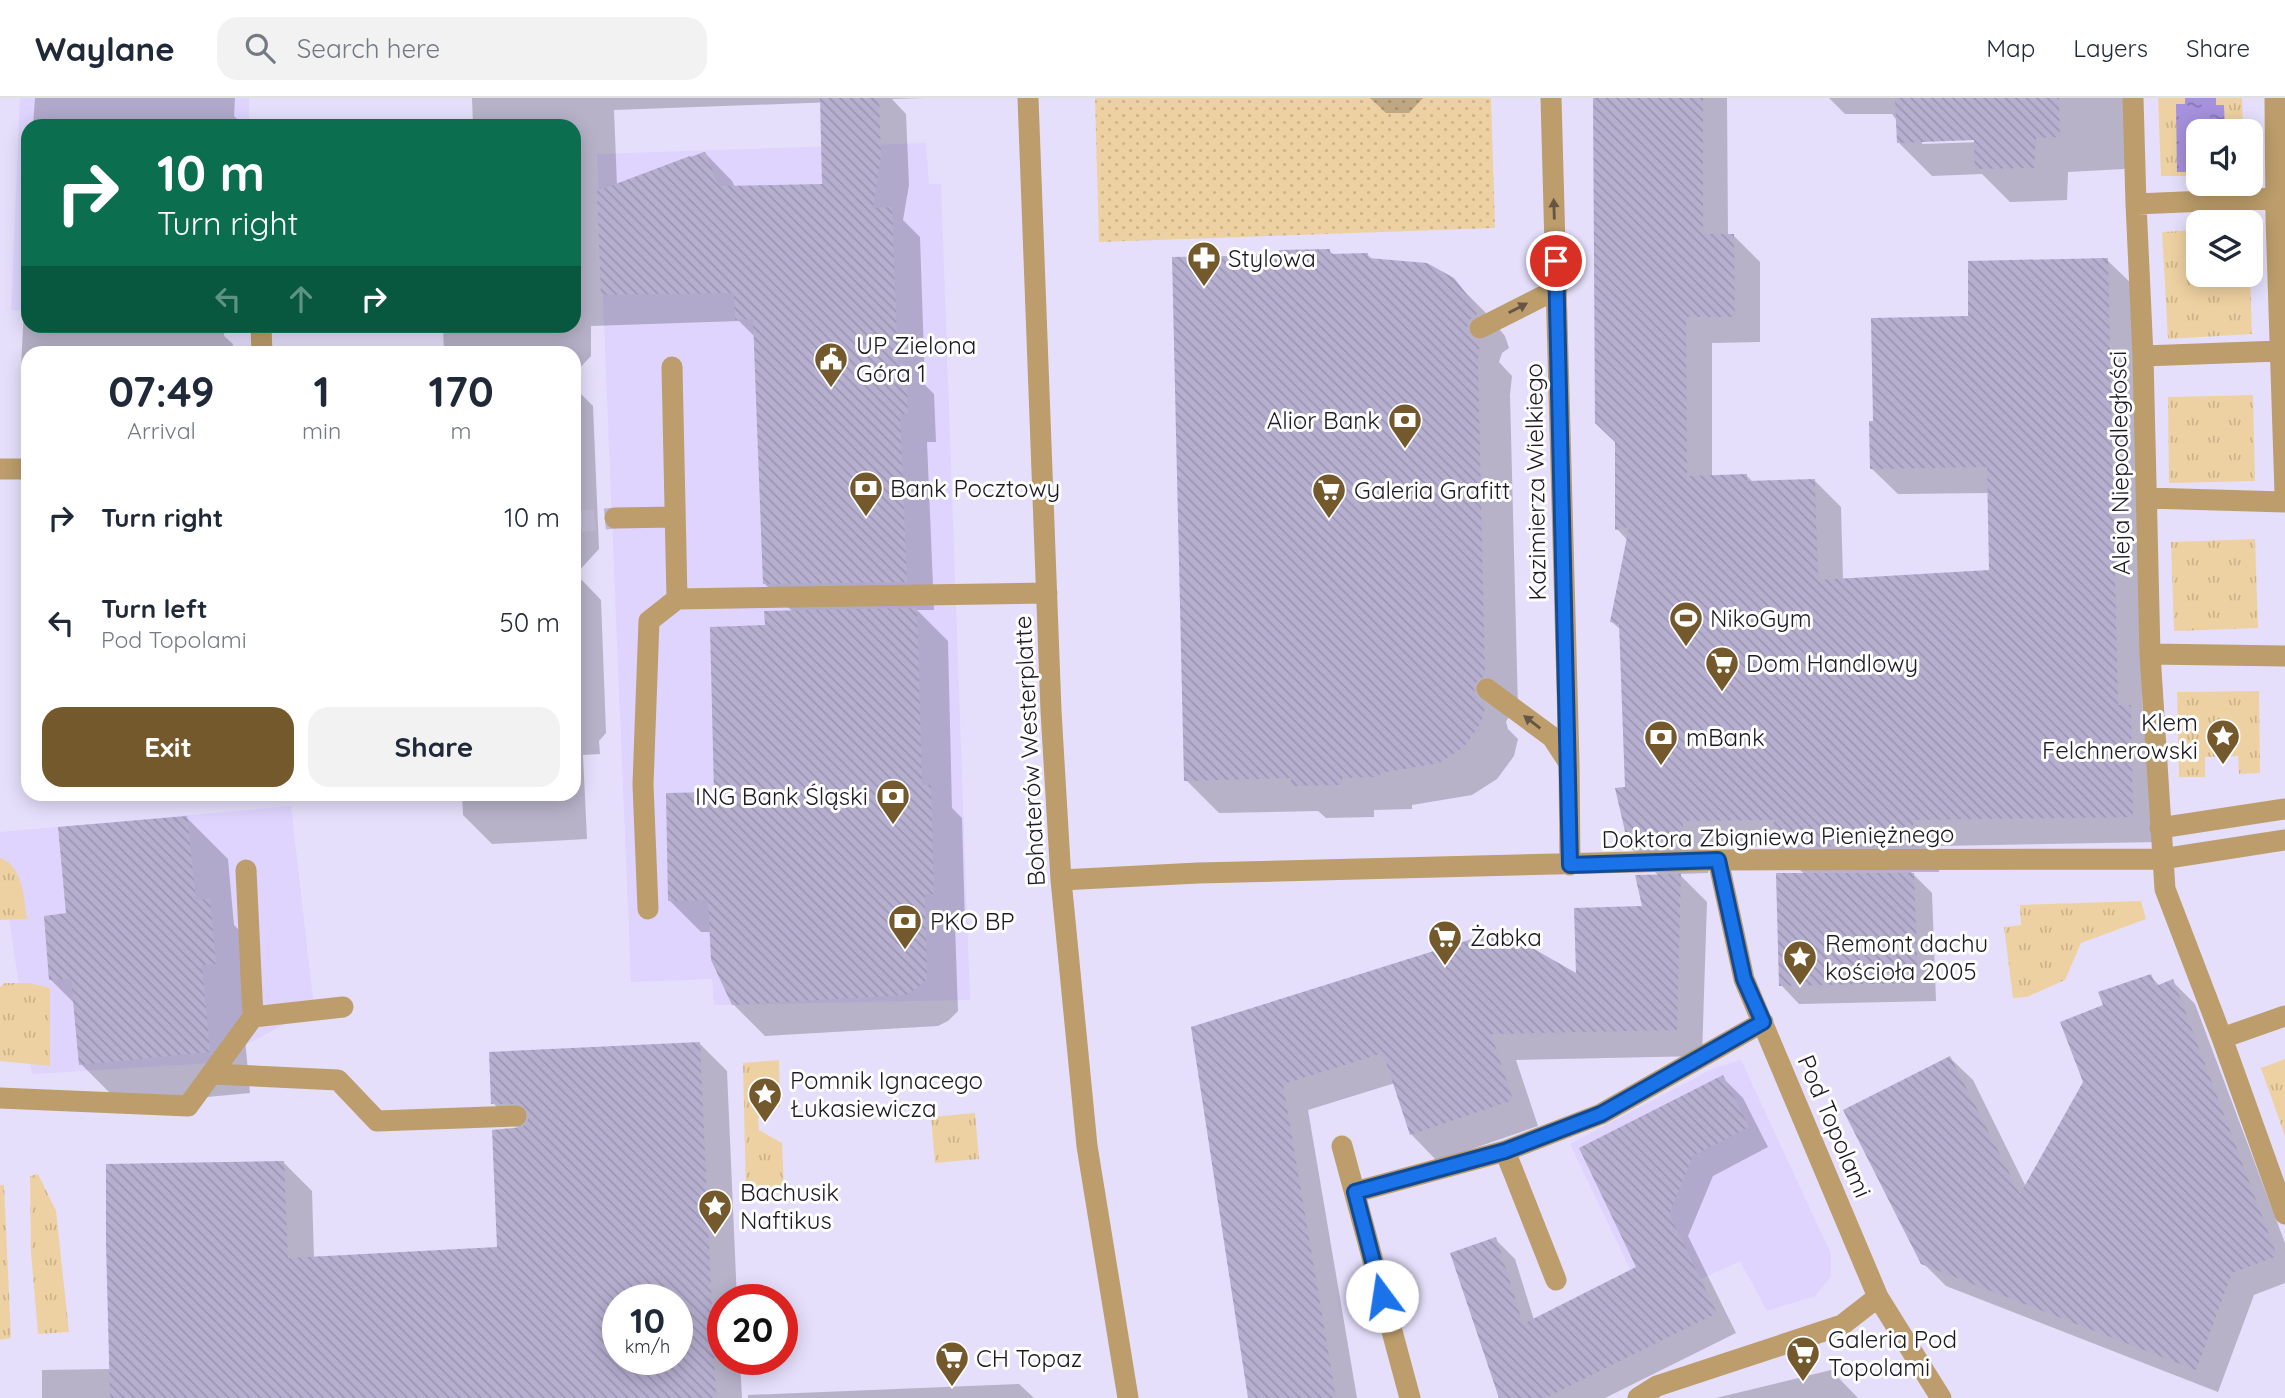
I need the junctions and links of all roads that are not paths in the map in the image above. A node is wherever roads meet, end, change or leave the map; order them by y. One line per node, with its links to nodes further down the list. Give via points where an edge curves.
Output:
1 (1028, 98): 19 (street, Bohaterów Westerplatte)
2 (1551, 98): 7 (street, Kazimierza Wielkiego, one-way to 2)
3 (2133, 98): 6 (street, Aleja Niepodległości)
4 (2275, 98): 5 (street)
5 (2277, 198): 6 (street); 9 (street)
6 (2136, 204): 10 (street, Aleja Niepodległości)
7 (1557, 289): 8 (street, one-way to 7); 24 (street, Kazimierza Wielkiego)
8 (1480, 328)
9 (2279, 351): 10 (street); 14 (street)
10 (2143, 356): 15 (street, Aleja Niepodległości)
11 (672, 367): 17 (street)
12 (0, 469): 13 (street)
13 (21, 469)
14 (2285, 494)
15 (2147, 498): 16 (street); 21 (street, Aleja Niepodległości)
16 (2285, 502)
17 (675, 517): 18 (street); 20 (street)
18 (615, 518)
19 (1047, 593): 20 (street); 32 (street, Bohaterów Westerplatte)
20 (677, 599): 33 (street, via 649,621 643,784)
21 (2150, 654): 22 (street); 26 (street, Aleja Niepodległości)
22 (2285, 656)
23 (1487, 689): 24 (street, one-way to 23, via 1552,737)
24 (1569, 763): 30 (street, Kazimierza Wielkiego)
25 (2285, 809): 26 (street)
26 (2160, 828): 28 (street, Aleja Niepodległości)
27 (2285, 840): 28 (street, Doktora Zbigniewa Pieniężnego)
28 (2162, 859): 29 (street, Doktora Zbigniewa Pieniężnego); 38 (street, Aleja Niepodległości, via 2165,889)
29 (1718, 860): 30 (street, Doktora Zbigniewa Pieniężnego); 37 (street, Pod Topolami, via 1744,979)
30 (1570, 865): 32 (street, Doktora Zbigniewa Pieniężnego)
31 (246, 870): 36 (street)
32 (1061, 880): 49 (street, Bohaterów Westerplatte, via 1087,1146)
33 (648, 909)
34 (343, 1007): 36 (street)
35 (2285, 1016): 38 (street)
36 (253, 1017): 39 (street)
37 (1763, 1022): 43 (street, via 1601,1114); 48 (street, Pod Topolami)
38 (2222, 1038): 44 (street, Aleja Niepodległości)
39 (212, 1074): 40 (street, via 188,1106); 41 (street, via 338,1080 377,1121)
40 (0, 1098)
41 (516, 1116)
42 (1342, 1146): 45 (street)
43 (1505, 1151): 45 (street); 47 (street)
44 (2280, 1185): 46 (street, Aleja Niepodległości)
45 (1355, 1192): 50 (street)
46 (2285, 1214)
47 (1556, 1280)
48 (1878, 1297): 51 (street, via 1842,1325 1657,1386); 52 (street, Pod Topolami)
49 (1128, 1398)
50 (1410, 1398)
51 (1638, 1398)
52 (1941, 1398)

